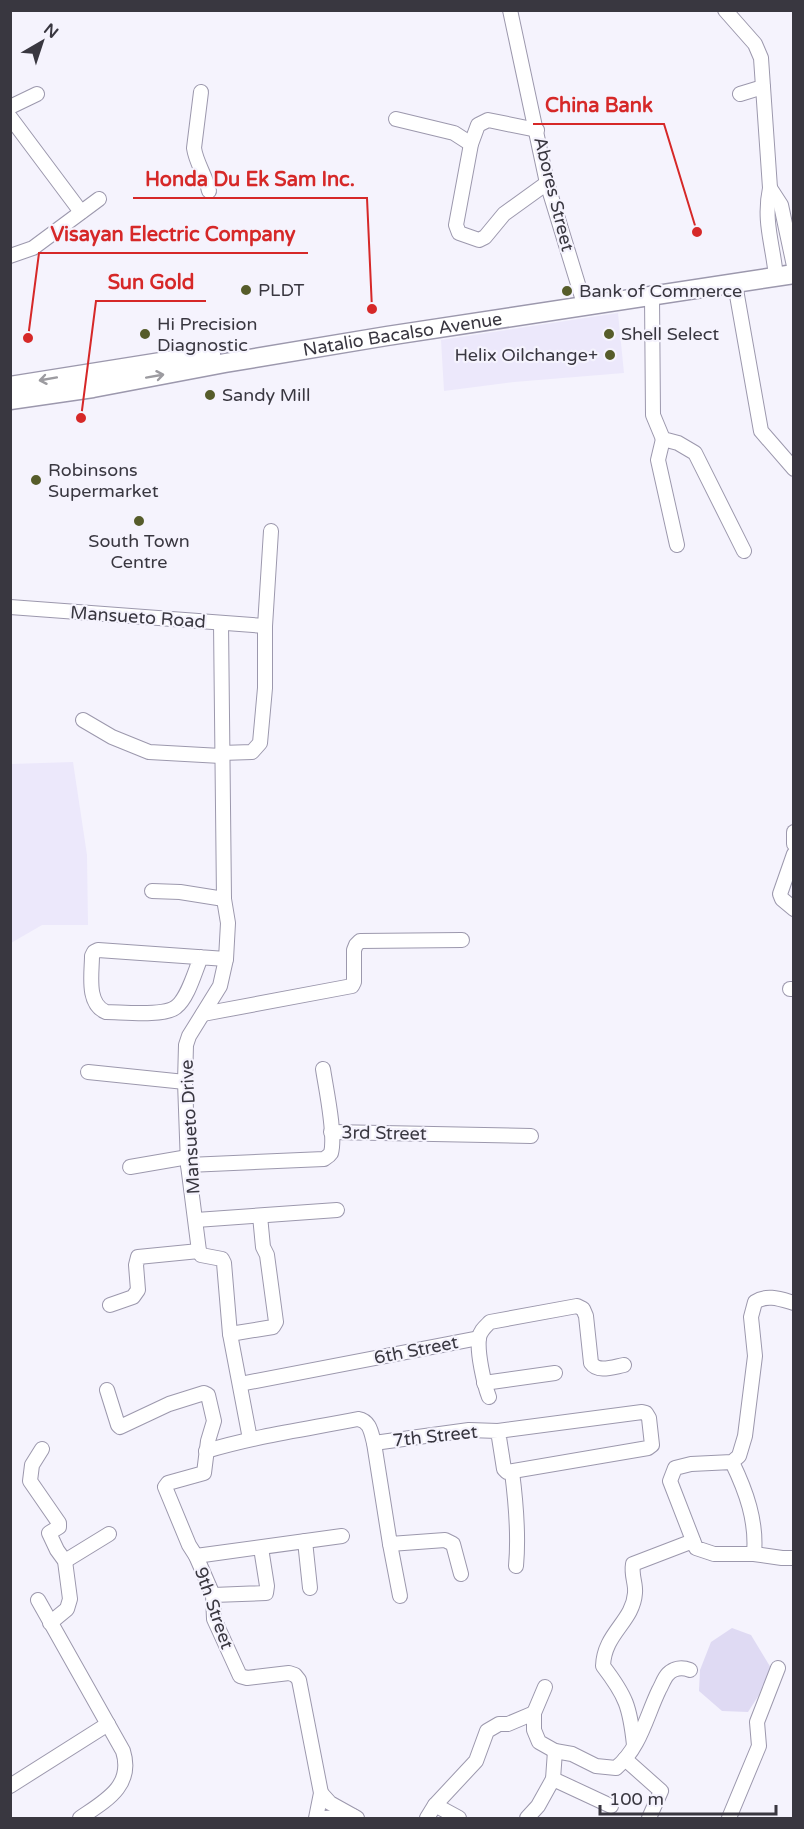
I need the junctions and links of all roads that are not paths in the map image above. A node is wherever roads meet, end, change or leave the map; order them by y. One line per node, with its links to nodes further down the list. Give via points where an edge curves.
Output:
1 (510, 10): 10 (street, Abores Street)
2 (725, 10): 3 (street, via 755,44 761,58)
3 (763, 87): 6 (street); 17 (street, via 770,188 781,205)
4 (201, 92): 13 (street, via 194,148)
5 (37, 94): 7 (street)
6 (740, 94)
7 (10, 107)
8 (10, 117): 15 (street)
9 (396, 119): 11 (street, via 454,133)
10 (537, 130): 11 (street, via 488,120 478,125); 12 (street, Abores Street)
11 (471, 144): 12 (street, via 456,225 459,233 479,240 485,237 504,214)
12 (547, 183): 20 (street, Abores Street)
13 (209, 191)
14 (99, 199): 15 (street)
15 (81, 212): 16 (street, via 33,248)
16 (10, 256)
17 (787, 268): 18 (main road, Natalio Bacalso Avenue); 20 (main road, Natalio Bacalso Avenue)
18 (735, 284): 19 (main road, Natalio Bacalso Avenue); 24 (street, via 761,431)
19 (652, 297): 20 (main road, Natalio Bacalso Avenue); 23 (street, via 653,415)
20 (583, 301): 21 (main road, Natalio Bacalso Avenue, one-way to 21); 22 (main road, Natalio Bacalso Avenue, one-way to 20)
21 (10, 386)
22 (10, 400)
23 (663, 439): 26 (street, via 657,460); 27 (street, via 695,453)
24 (794, 469)
25 (271, 531): 30 (street)
26 (677, 545)
27 (744, 551)
28 (10, 607): 29 (street, Mansueto Road)
29 (221, 623): 30 (street, Mansueto Road); 32 (street, Mansueto Drive)
30 (265, 626): 32 (street, via 260,743 252,752)
31 (83, 720): 32 (street, via 149,752)
32 (221, 755): 37 (street, Mansueto Drive)
33 (794, 832): 34 (street)
34 (794, 844)
35 (794, 854): 38 (street, via 780,894)
36 (152, 891): 37 (street)
37 (224, 899): 41 (street, Mansueto Drive, via 228,923)
38 (794, 909)
39 (462, 940): 42 (street, via 360,940 354,950 352,986)
40 (201, 957): 40 (street, via 98,950 94,952 94,1000 106,1012 168,1012 179,1005); 41 (street)
41 (226, 959): 42 (street, Mansueto Drive, via 220,986)
42 (203, 1014): 45 (street, Mansueto Drive, via 186,1045)
43 (323, 1070): 46 (street)
44 (88, 1072): 45 (street)
45 (185, 1082): 48 (street, Mansueto Drive)
46 (331, 1132): 47 (street, 3rd Street); 48 (street, 3rd Street, via 331,1153 324,1159)
47 (531, 1136)
48 (188, 1161): 49 (street, 3rd Street); 52 (street, Mansueto Drive)
49 (130, 1167)
50 (337, 1210): 51 (street)
51 (260, 1216): 52 (street); 56 (street, via 276,1322 273,1327)
52 (196, 1220): 53 (street, Mansueto Drive)
53 (199, 1251): 55 (street, via 138,1257 138,1290 133,1297); 56 (street, via 224,1263)
54 (794, 1303): 69 (street, via 777,1298 755,1302 751,1317 755,1356 745,1436 739,1456)
55 (110, 1305)
56 (230, 1334): 61 (street)
57 (479, 1338): 58 (street, 6th Street, via 490,1322 577,1306 586,1316 594,1367); 60 (street); 61 (street, 6th Street)
58 (624, 1365)
59 (555, 1373): 60 (street)
60 (484, 1383): 63 (street)
61 (240, 1384): 65 (street)
62 (106, 1390): 68 (street, via 118,1425 123,1427 169,1404 206,1394 214,1421)
63 (489, 1397)
64 (498, 1431): 66 (street, 7th Street, via 470,1430); 70 (street, via 504,1469); 70 (street, 7th Street, via 642,1412 649,1418 653,1440 648,1448)
65 (250, 1439): 66 (street, 7th Street, via 358,1419 370,1426); 68 (street, 7th Street)
66 (374, 1443): 75 (street)
67 (42, 1449): 80 (street, via 32,1465 30,1481 59,1523 49,1533)
68 (206, 1451): 78 (street, 9th Street, via 203,1474 165,1485)
69 (732, 1462): 74 (street, via 675,1468 670,1481); 77 (street, via 748,1495)
70 (512, 1472): 81 (street, via 517,1508)
71 (109, 1534): 80 (street)
72 (342, 1536): 73 (street)
73 (304, 1541): 76 (street); 83 (street)
74 (693, 1541): 77 (street, via 696,1548 708,1553); 93 (street, via 633,1564 635,1592 626,1619 603,1653 603,1666 622,1691)
75 (390, 1544): 82 (street, via 450,1541); 85 (street)
76 (261, 1548): 78 (street); 84 (street, via 266,1593)
77 (754, 1554): 79 (street)
78 (196, 1556): 84 (street, 9th Street)
79 (794, 1558)
80 (65, 1561): 87 (street, via 69,1605)
81 (516, 1566)
82 (460, 1574)
83 (310, 1588)
84 (213, 1595): 98 (street, 9th Street, via 214,1619 240,1676 289,1673 298,1680)
85 (400, 1596)
86 (38, 1600): 87 (street)
87 (50, 1623): 92 (street)
88 (778, 1668): 109 (street, via 757,1722 759,1746)
89 (690, 1670): 93 (street, via 675,1669 667,1674)
90 (545, 1687): 91 (street)
91 (534, 1713): 94 (street, via 539,1742); 99 (street, via 487,1731 476,1761)
92 (108, 1724): 97 (street); 102 (street, via 127,1762 124,1775 112,1796)
93 (634, 1745): 95 (street)
94 (555, 1751): 95 (street, via 572,1754 596,1766 616,1768); 96 (street)
95 (625, 1759): 108 (street, via 661,1791)
96 (553, 1779): 100 (street); 107 (street)
97 (13, 1780)
98 (321, 1793): 101 (street); 103 (street, 9th Street)
99 (435, 1805): 105 (street); 106 (street)
100 (611, 1806)
101 (355, 1817): 104 (street)
102 (80, 1818)
103 (316, 1818)
104 (325, 1818)
105 (427, 1818)
106 (459, 1818)
107 (527, 1818)
108 (649, 1818)
109 (729, 1818)

